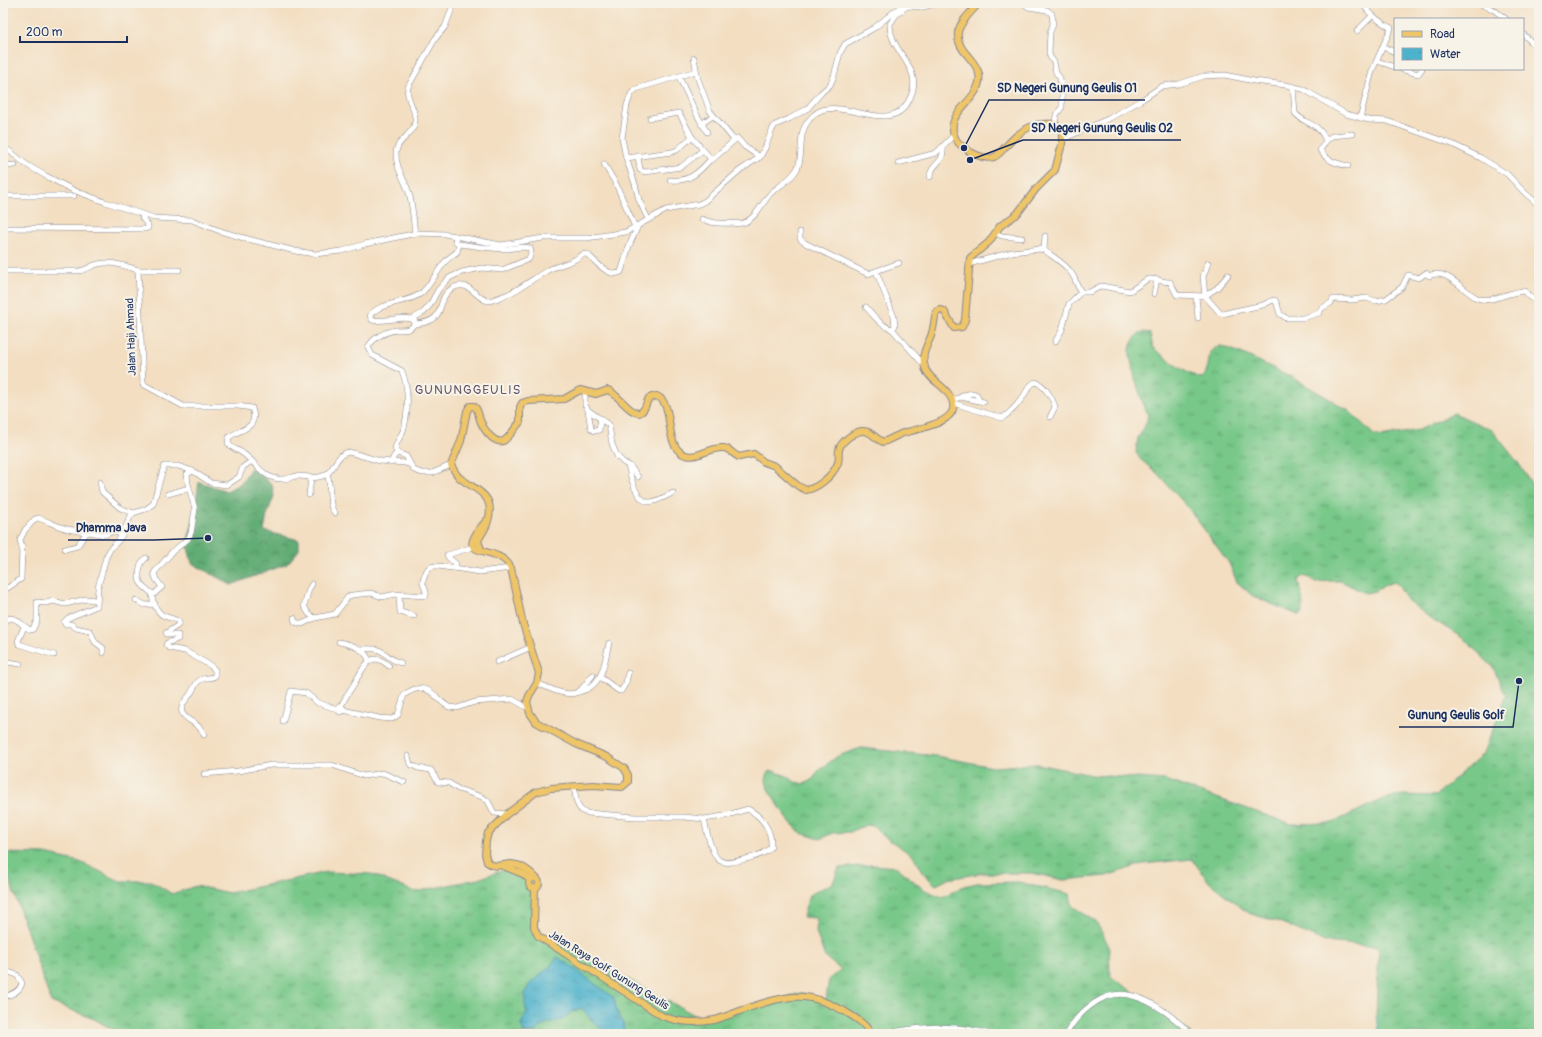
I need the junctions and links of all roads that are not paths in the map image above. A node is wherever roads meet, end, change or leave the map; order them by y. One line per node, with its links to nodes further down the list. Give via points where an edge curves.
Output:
1 (454, 3): 60 (street, via 445,27 435,39 408,87 407,95 415,116 415,125 398,145 396,152 398,166 410,195)
2 (905, 3): 41 (street, via 874,28 845,44 831,83 807,109 775,125)
3 (921, 3): 9 (street)
4 (939, 3): 9 (street)
5 (978, 3): 32 (main road, via 961,22 958,42 977,68 979,84 974,95 955,119)
6 (1024, 3): 29 (street, via 1028,7 1047,10 1052,14 1049,52 1060,78 1062,93 1062,107 1056,115)
7 (1362, 3): 10 (street)
8 (1478, 3): 11 (street)
9 (931, 5): 56 (street, via 907,6 890,24 894,41 910,66 913,78 912,96 903,109 895,114 880,116 838,108 819,111 804,128 796,170 769,195 750,219 743,223 715,224)
10 (1372, 16): 12 (street); 14 (street, via 1391,28)
11 (1505, 18)
12 (1356, 31)
13 (1524, 35): 15 (street)
14 (1384, 47): 16 (street); 18 (street)
15 (1539, 49)
16 (1394, 52)
17 (694, 58): 22 (street)
18 (1377, 61): 19 (street); 27 (street, via 1372,70)
19 (1394, 67)
20 (1404, 70): 21 (street, via 1418,74)
21 (1421, 70)
22 (696, 71): 23 (street); 25 (street)
23 (679, 77): 28 (street); 42 (street, via 641,87 632,92 622,134)
24 (1293, 87): 27 (street, via 1303,89 1344,113); 34 (street, via 1225,75 1204,76 1162,86 1110,118); 36 (street, via 1295,112 1320,130)
25 (713, 116): 28 (street); 35 (street)
26 (650, 118): 33 (street, via 679,113)
27 (1360, 118): 53 (street, via 1383,120 1419,131 1476,155 1510,176)
28 (701, 124): 30 (street)
29 (1055, 124): 32 (main road, via 1040,123 1029,127 991,158 965,149); 34 (main road, via 1061,129)
30 (707, 132)
31 (1352, 134): 36 (street, via 1333,136)
32 (954, 135): 38 (street)
33 (692, 137): 39 (street); 40 (street, via 672,152)
34 (1063, 139): 61 (main road, via 1055,170 1017,214 1000,226)
35 (734, 140): 41 (street, via 738,138 745,147); 43 (street)
36 (1326, 141): 48 (street, via 1320,150 1326,159)
37 (3, 147): 54 (street, via 27,165 66,187)
38 (943, 147): 44 (street, via 936,153); 49 (street, via 944,153 940,162 931,170)
39 (703, 150): 40 (street, via 681,167 645,172 640,170); 43 (street)
40 (638, 156): 42 (street)
41 (760, 157): 55 (street, via 739,171 702,203 670,209)
42 (626, 158): 55 (street, via 639,200)
43 (710, 159): 50 (street, via 690,178)
44 (898, 163)
45 (604, 164): 57 (street)
46 (15, 165): 47 (street)
47 (3, 166)
48 (1348, 166)
49 (930, 177)
50 (670, 180)
51 (3, 196): 52 (street)
52 (74, 196)
53 (1539, 205)
54 (145, 215): 58 (street, via 142,218 148,225 146,229); 60 (street, via 159,219 192,220 252,241 315,254 336,252)
55 (648, 219): 57 (street)
56 (702, 219)
57 (637, 226): 62 (street, via 626,232 588,238 538,238 504,244); 83 (street, via 621,272 618,274 610,273 587,254 583,254 548,270 507,295 488,301 468,287 458,286 445,296 435,318 421,324)
58 (3, 228)
59 (800, 232): 73 (street, via 800,239 805,243 868,274)
60 (415, 233): 62 (street)
61 (995, 233): 64 (street); 69 (main road, via 987,244 971,257)
62 (456, 236): 65 (street, via 455,241)
63 (1045, 236): 66 (street)
64 (1022, 238)
65 (459, 244): 83 (street, via 457,252 446,261 421,294 378,309 370,316 376,321); 83 (street, via 490,248 524,246 530,248 531,252 529,258 523,262 502,270 482,268 449,278 438,290 430,305)
66 (1044, 250): 69 (street, via 1012,252); 76 (street, via 1069,270)
67 (899, 263): 73 (street)
68 (1208, 263): 79 (street, via 1203,277)
69 (969, 264): 86 (main road, via 964,325 956,329 944,311 936,312 931,337 924,349)
70 (138, 270): 71 (street); 72 (street, via 106,263 77,272); 96 (street, Jalan Haji Ahmad, via 143,384 183,406 252,408 255,417 250,426 230,437 228,443)
71 (179, 270)
72 (3, 271)
73 (876, 271): 84 (street, via 894,316 895,326)
74 (1228, 275): 79 (street, via 1217,288)
75 (1157, 279): 76 (street, via 1148,279 1130,291 1101,286 1090,292); 77 (street); 78 (street, via 1170,282 1177,295)
76 (1081, 292): 85 (street, via 1070,304 1062,330)
77 (1154, 294)
78 (1196, 296): 79 (street); 82 (street)
79 (1205, 296): 80 (street, via 1223,314 1275,300 1282,316 1298,319 1319,313 1333,299 1386,299 1402,287 1408,275 1419,278 1426,272 1429,276 1439,274 1453,279 1464,290 1482,300 1492,300 1497,296 1525,291 1527,295)
80 (1539, 300)
81 (866, 307): 84 (street, via 876,318)
82 (1198, 318)
83 (413, 322): 95 (street, via 411,328 395,330 380,336 368,347 372,355 402,371 405,378 407,412 403,431 395,448)
84 (892, 328): 86 (street)
85 (1055, 342)
86 (924, 366): 91 (main road, via 928,374 946,390)
87 (586, 391): 91 (main road, via 596,394 611,391 637,414 642,412 649,398 658,396 665,405 673,442 681,453 692,456 722,448 739,457 754,454 775,466 806,490 822,482 833,472 838,462 840,446 855,433 871,433 884,442 942,421 951,414); 92 (street, via 585,402); 99 (main road, via 579,390 559,400 525,402 520,407 520,422 502,441 491,436 476,408 470,406 461,441)
88 (973, 393): 89 (street, via 962,395); 90 (street); 90 (street, via 978,395 981,402)
89 (961, 398): 90 (street); 91 (street)
90 (968, 399)
91 (953, 402): 93 (street, via 1002,418 1035,382 1040,384 1054,403 1055,407)
92 (588, 410): 94 (street); 94 (street, via 594,431 599,430)
93 (1050, 416)
94 (601, 418): 100 (street, via 609,426 616,456)
95 (397, 453): 97 (street); 98 (street, via 406,456)
96 (252, 462): 101 (street, via 243,467 239,477 227,485 211,483); 104 (street, Jalan Haji Ahmad, via 262,473 270,477)
97 (391, 463): 98 (street); 102 (street, via 347,452 340,456)
98 (410, 465): 99 (street, via 418,472 427,474)
99 (451, 465): 112 (main road, via 461,478 488,499)
100 (628, 465): 103 (street); 107 (street, via 635,489 644,501 655,501)
101 (193, 471): 106 (street, via 187,474); 110 (street, via 178,466 164,466 153,504)
102 (327, 474): 104 (street, Jalan Haji Ahmad); 111 (street, via 331,488 331,508)
103 (638, 477)
104 (311, 478): 109 (street)
105 (100, 482): 110 (street, via 102,492 120,508)
106 (189, 488): 108 (street); 123 (street, via 195,509 191,533 155,571 155,577 162,587)
107 (673, 493)
108 (168, 494)
109 (309, 495)
110 (134, 513): 114 (street)
111 (335, 513)
112 (489, 517): 115 (main road, via 473,537); 117 (main road, via 478,541)
113 (87, 532): 114 (street, via 105,536 113,531); 116 (street, via 77,546); 122 (street, via 35,519 20,540 21,579)
114 (122, 535): 125 (street, via 108,553)
115 (473, 547): 117 (main road); 119 (street, via 447,555 456,564)
116 (65, 549)
117 (481, 549): 120 (main road, via 502,558)
118 (146, 558): 123 (street, via 141,563 139,581)
119 (454, 568): 120 (street, via 480,572); 124 (street, via 436,565 429,567 423,581 426,596)
120 (511, 568): 135 (main road, via 523,624)
121 (312, 584): 130 (street, via 304,606)
122 (3, 591)
123 (153, 594): 127 (street)
124 (399, 595): 128 (street, via 400,612); 130 (street, via 352,595 335,614)
125 (97, 600): 132 (street, via 86,599 65,604 53,601 37,602 35,625 32,630); 137 (street, via 96,608 68,618 64,624 90,631 95,642 103,648)
126 (136, 600): 127 (street, via 145,605)
127 (155, 604): 153 (street, via 161,615 179,622 166,633 168,636 178,635 178,639 165,644 166,646 185,651 215,670 215,676 199,681 182,707 182,713 202,730)
128 (414, 616)
129 (294, 618): 130 (street, via 295,622 302,624)
130 (315, 618)
131 (3, 622): 132 (street, via 14,618)
132 (24, 626): 138 (street, via 19,644)
133 (339, 642): 136 (street, via 350,644)
134 (609, 643): 147 (street)
135 (531, 647): 141 (street); 148 (main road, via 539,673)
136 (360, 650): 140 (street); 142 (street, via 379,650)
137 (103, 653)
138 (54, 655)
139 (3, 661): 143 (street)
140 (368, 661): 144 (street, via 379,659); 150 (street)
141 (497, 662)
142 (401, 663)
143 (20, 664)
144 (389, 666)
145 (628, 672): 147 (street, via 621,691)
146 (593, 675): 149 (street)
147 (600, 677): 149 (street, via 594,685)
148 (537, 683): 149 (street, via 560,692); 151 (main road, via 529,696)
149 (578, 692)
150 (341, 708): 151 (street, via 392,719 398,715 404,695 412,690 424,689 435,694 449,707 512,699); 152 (street, via 318,703 306,693 291,691)
151 (528, 708): 157 (main road, Jalan Raya Golf Gunung Geulis, via 536,722 617,763 628,775 628,782 622,787)
152 (284, 721)
153 (204, 735)
154 (408, 756): 158 (street, via 410,764 431,770 438,782 449,782 458,789 482,797 489,802 493,812)
155 (204, 774): 156 (street, via 271,765 332,765 364,776 383,773)
156 (404, 782)
157 (574, 787): 158 (main road, Jalan Raya Golf Gunung Geulis, via 541,790); 159 (street, via 579,809 584,812 628,817)
158 (507, 814): 162 (main road, Jalan Raya Golf Gunung Geulis, via 488,833 485,858 488,863 523,874 539,884 535,888 534,927 538,936 662,1016 687,1022 705,1022 784,998 803,996 839,1008 866,1025)
159 (704, 819): 159 (street, via 748,809 767,827 771,847 762,854 746,859 722,862 714,854)
160 (3, 970): 161 (street, via 17,975 22,983 16,992)
161 (3, 997)
162 (871, 1034)
163 (881, 1034): 164 (street, via 905,1029 938,1027 960,1028)
164 (989, 1034)
165 (1066, 1034): 166 (street, via 1081,1014 1095,1002 1110,996 1126,994 1144,999 1162,1009)
166 (1192, 1034)

